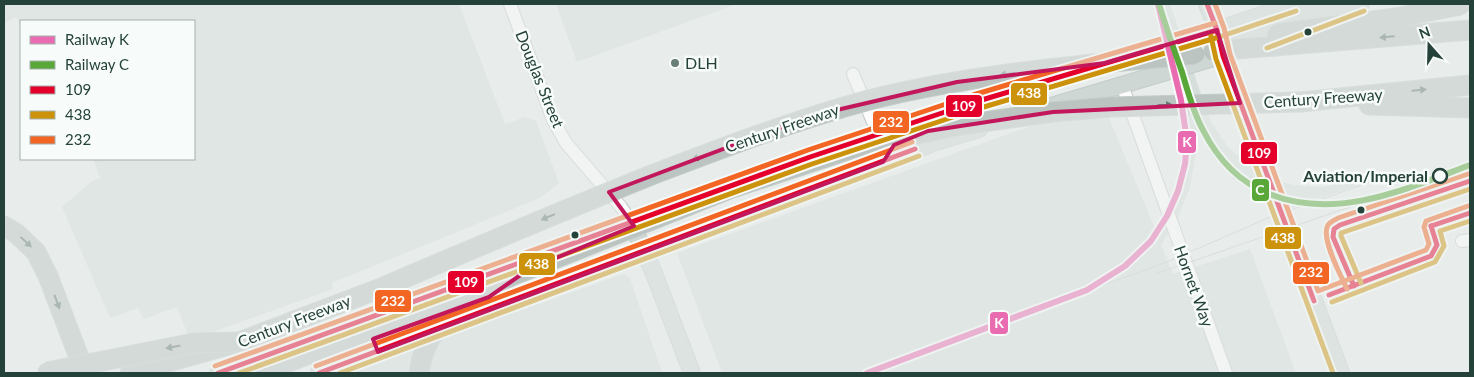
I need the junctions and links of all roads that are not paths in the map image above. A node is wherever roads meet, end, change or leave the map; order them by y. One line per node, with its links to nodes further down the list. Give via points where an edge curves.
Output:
1 (510, 4): 18 (street, Douglas Street, via 553,120 566,143)
2 (1207, 4): 7 (main road)
3 (1294, 4): 7 (main road)
4 (1327, 4): 9 (main road, via 1231,44)
5 (1361, 4): 9 (main road, via 1282,36)
6 (1468, 4): 9 (highway, bridge, via 1395,18 1256,37)
7 (1217, 30): 9 (main road); 13 (main road)
8 (1470, 30): 9 (highway, Century Freeway, one-way to 9, bridge)
9 (1218, 54): 11 (main road); 23 (highway, Century Freeway, one-way to 23, bridge, via 1023,72 957,82 811,116 683,163 381,288); 35 (main road)
10 (853, 74): 16 (street)
11 (1122, 85): 17 (main road, via 933,143); 34 (street, Hornet Way)
12 (1470, 85): 14 (highway, Century Freeway, one-way to 12)
13 (1026, 87): 16 (main road); 17 (main road, via 997,104 894,145)
14 (1300, 102): 15 (highway); 21 (highway, Century Freeway, one-way to 14, bridge, via 732,188 854,148 907,136 996,119 1063,111)
15 (1470, 108)
16 (878, 134): 18 (main road)
17 (883, 162): 20 (main road)
18 (631, 222): 20 (main road); 21 (main road)
19 (4, 226): 26 (highway, one-way to 26, via 36,252)
20 (645, 251): 24 (main road); 33 (main road)
21 (521, 267): 22 (main road); 24 (main road, via 489,297); 29 (highway, Century Freeway, bridge); 32 (highway, bridge, via 449,314 428,343)
22 (366, 320): 24 (street); 28 (main road)
23 (239, 342): 25 (highway, one-way to 25, bridge, via 194,343); 27 (highway, Century Freeway, bridge)
24 (376, 346): 30 (main road); 31 (main road)
25 (41, 373)
26 (85, 373)
27 (130, 373)
28 (218, 373)
29 (260, 373)
30 (278, 373)
31 (320, 373)
32 (419, 373)
33 (692, 373)
34 (1226, 373)
35 (1341, 373)

